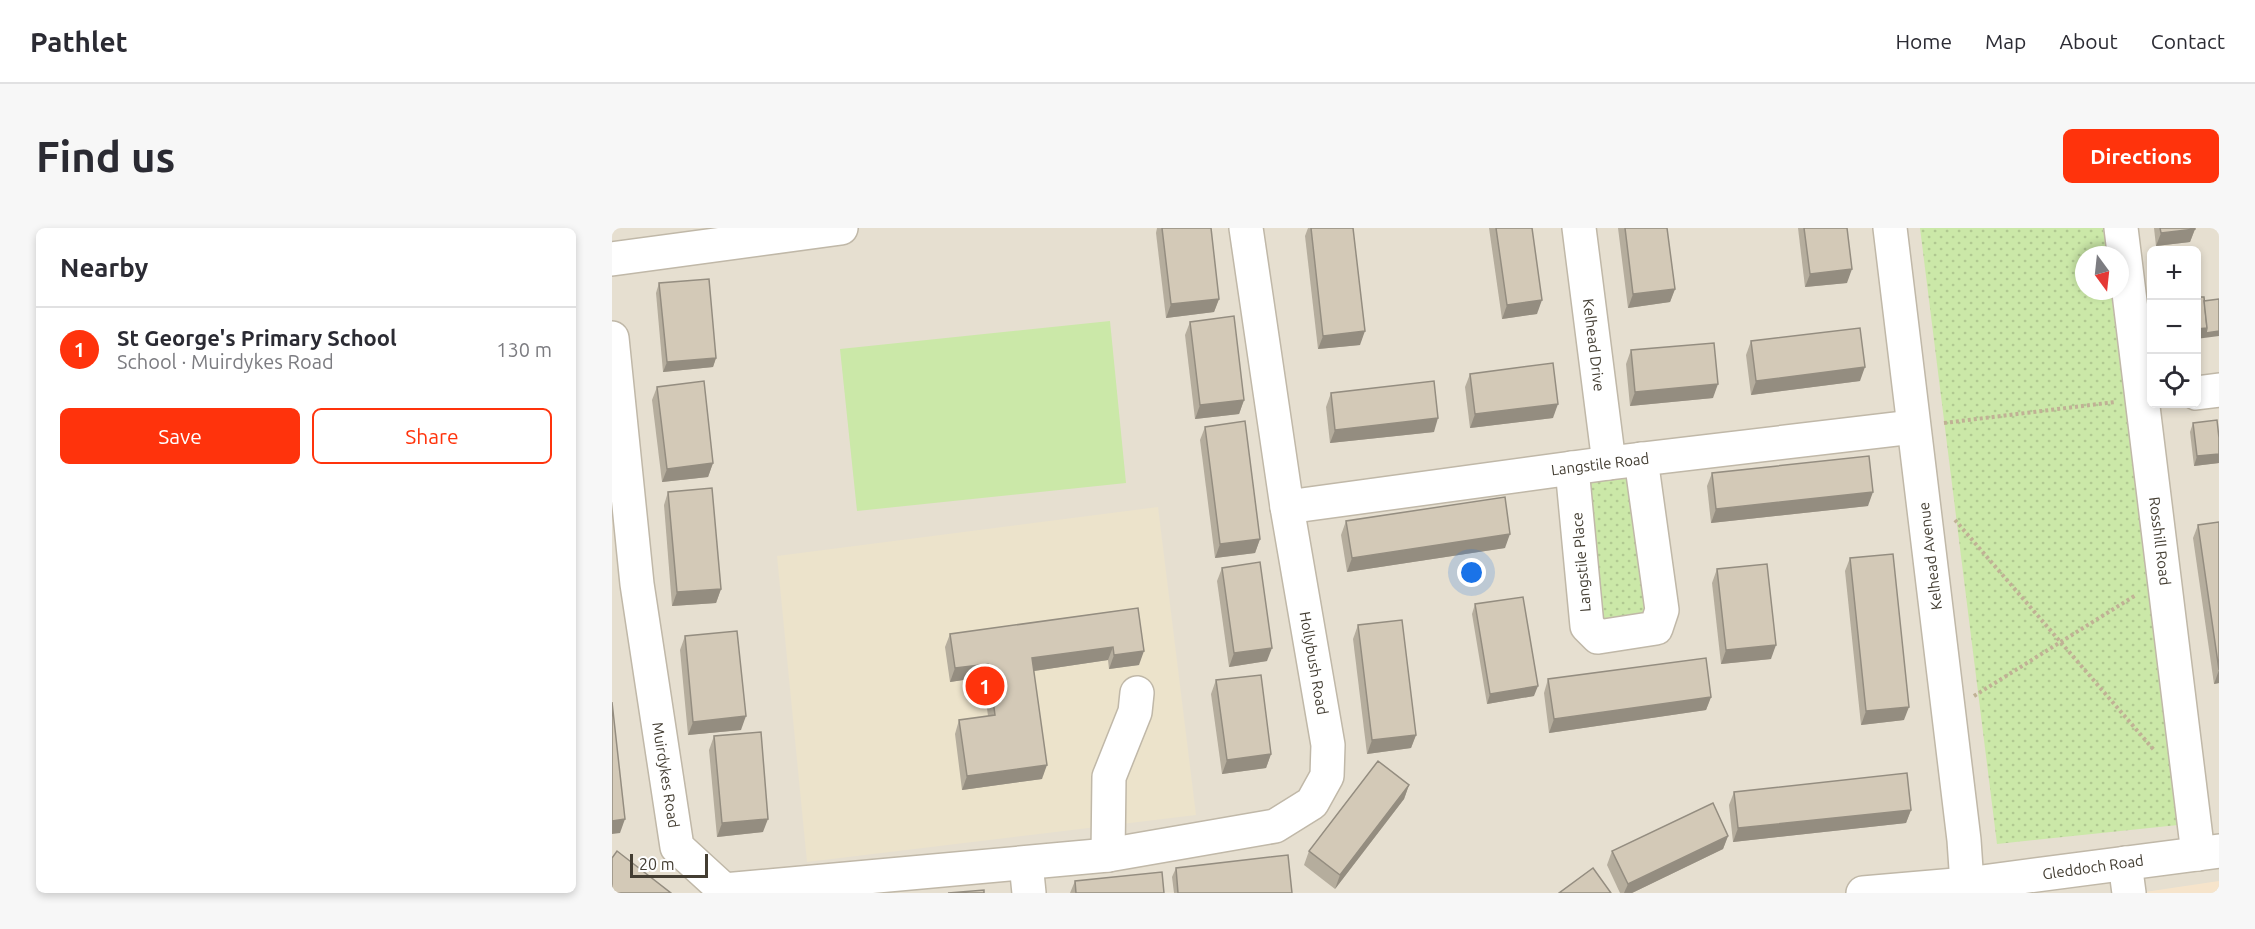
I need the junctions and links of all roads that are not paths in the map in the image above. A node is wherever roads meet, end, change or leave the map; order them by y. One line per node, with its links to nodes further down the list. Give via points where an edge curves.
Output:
1 (841, 228): 6 (street)
2 (1246, 228): 16 (street, Hollybush Road)
3 (1579, 228): 14 (street, Kelhead Drive)
4 (1890, 228): 12 (street, Kelhead Avenue)
5 (2121, 228): 10 (street, Rosshill Road)
6 (612, 259)
7 (612, 338): 17 (street, Muirdykes Road)
8 (2219, 390): 9 (street)
9 (2201, 392)
10 (2147, 398)
11 (2148, 408): 19 (street, Rosshill Road, via 2165,577)
12 (1913, 427): 13 (street, Langstile Road); 23 (street, Kelhead Avenue)
13 (1641, 459): 14 (street, Langstile Road); 15 (street, Langstile Place, via 1662,610 1656,628 1598,637 1587,626)
14 (1608, 462): 15 (street, Langstile Road)
15 (1572, 468): 16 (street, Langstile Road)
16 (1287, 507): 20 (street, Hollybush Road, via 1328,745 1327,776 1312,803 1275,826)
17 (624, 585): 21 (street, Muirdykes Road, via 676,847 724,890)
18 (1137, 693): 20 (street, via 1136,712 1109,777)
19 (2209, 852): 22 (street, Gleddoch Road)
20 (1108, 855): 21 (street, Hollybush Road)
21 (1028, 878)
22 (2127, 878): 23 (street, Gleddoch Road)
23 (1967, 884): 24 (street, Gleddoch Road)
24 (1863, 893)

